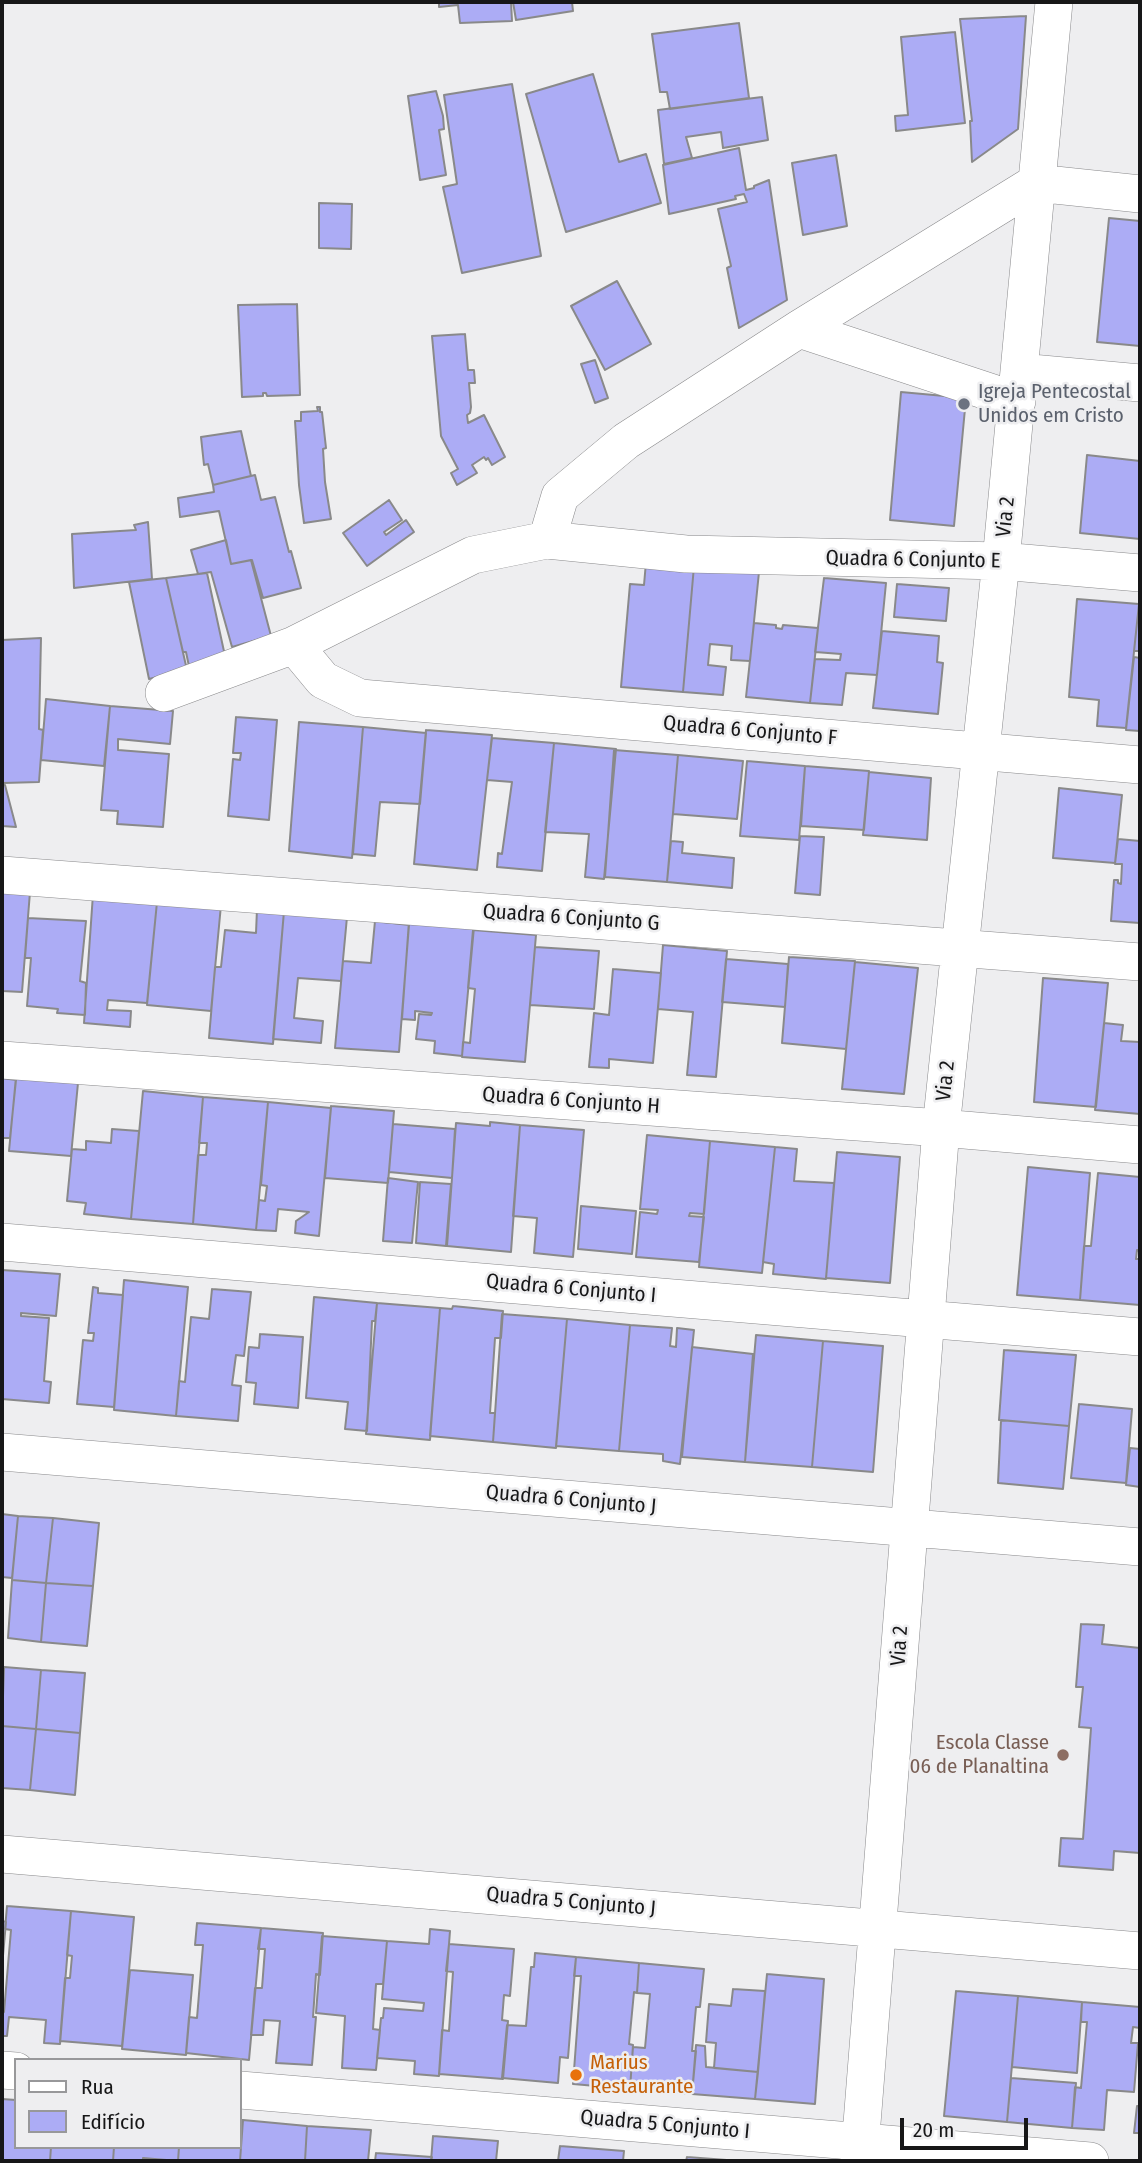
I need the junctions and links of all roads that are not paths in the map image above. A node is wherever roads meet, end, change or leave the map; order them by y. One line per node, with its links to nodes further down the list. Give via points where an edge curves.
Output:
1 (1054, 2): 2 (street, Via 2)
2 (1036, 183): 3 (street); 4 (street); 6 (street, Via 2)
3 (1140, 194)
4 (800, 329): 6 (street); 7 (street, via 626,441 589,470 560,496)
5 (1140, 383): 6 (street)
6 (1019, 386): 8 (street, Via 2)
7 (547, 540): 8 (street, Quadra 6 Conjunto E, via 686,554); 10 (street, Quadra 6 Conjunto E, via 473,555)
8 (1001, 561): 9 (street, Quadra 6 Conjunto E); 12 (street, Via 2)
9 (1140, 573)
10 (294, 645): 11 (street, Quadra 6 Conjunto E); 12 (street, Quadra 6 Conjunto F, via 323,680 360,698)
11 (164, 693)
12 (981, 751): 13 (street, Quadra 6 Conjunto F); 15 (street, Via 2)
13 (1140, 765)
14 (2, 875): 15 (street, Quadra 6 Conjunto G)
15 (961, 947): 16 (street, Quadra 6 Conjunto G); 18 (street, Via 2)
16 (1140, 962)
17 (2, 1060): 18 (street, Quadra 6 Conjunto H)
18 (941, 1128): 19 (street, Quadra 6 Conjunto H); 21 (street, Via 2)
19 (1140, 1145)
20 (2, 1242): 21 (street, Quadra 6 Conjunto I)
21 (925, 1318): 22 (street, Quadra 6 Conjunto I); 24 (street, Via 2)
22 (1140, 1337)
23 (2, 1452): 24 (street, Quadra 6 Conjunto J)
24 (909, 1528): 25 (street, Quadra 6 Conjunto J); 27 (street, Via 2)
25 (1140, 1548)
26 (2, 1854): 27 (street, Quadra 5 Conjunto J)
27 (878, 1928): 28 (street, Quadra 5 Conjunto J); 30 (street, Via 2)
28 (1140, 1951)
29 (242, 2090): 30 (street, Quadra 5 Conjunto I)
30 (860, 2151): 31 (street, Quadra 5 Conjunto I)
31 (1090, 2161)

